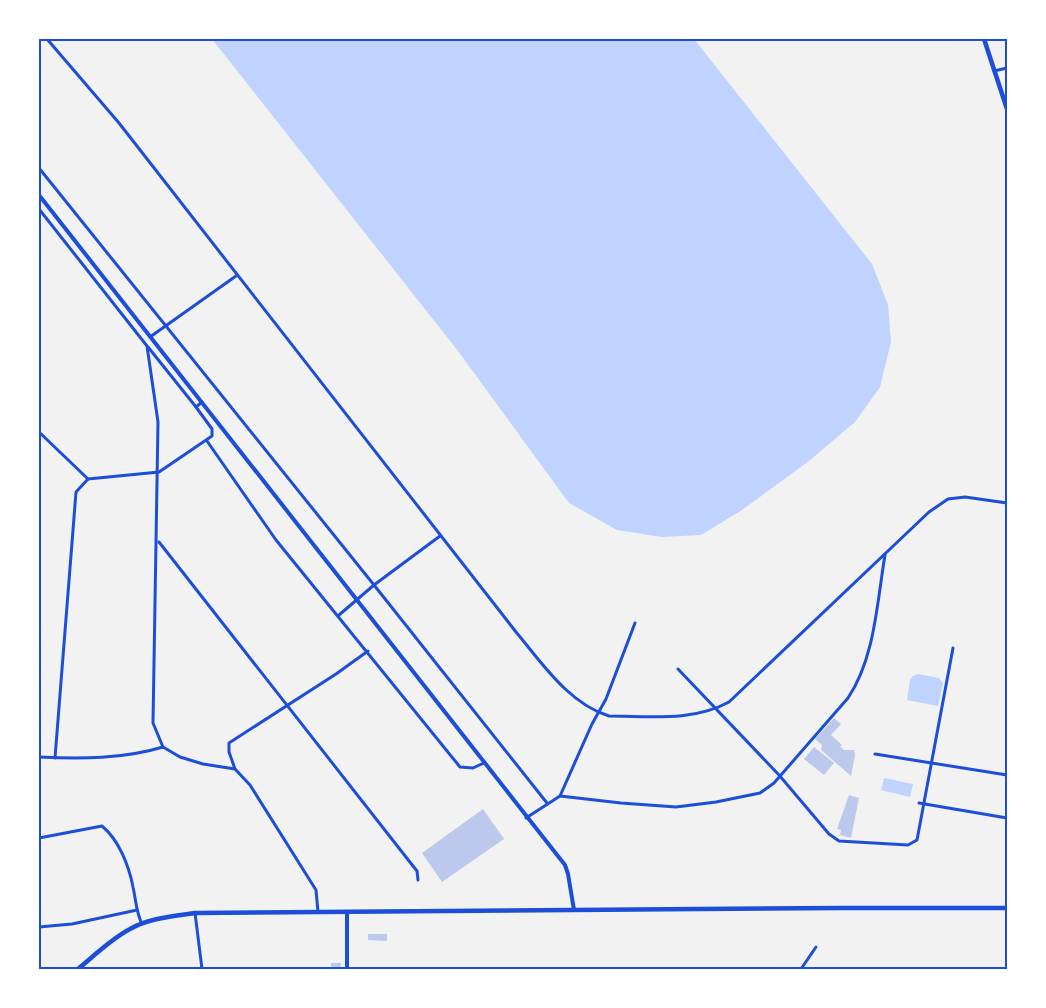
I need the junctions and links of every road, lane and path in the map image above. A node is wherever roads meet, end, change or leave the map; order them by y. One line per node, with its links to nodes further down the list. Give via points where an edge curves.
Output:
1 (48, 39): 11 (street, via 119,123)
2 (984, 39): 4 (main road)
3 (1007, 68): 4 (street)
4 (994, 71): 5 (main road)
5 (1007, 109)
6 (39, 168): 12 (street)
7 (39, 195): 9 (street)
8 (39, 209): 10 (street)
9 (67, 230): 10 (street); 13 (street)
10 (60, 236): 14 (street)
11 (236, 276): 12 (street); 22 (street)
12 (166, 325): 13 (street); 25 (street)
13 (150, 337): 15 (street)
14 (147, 346): 16 (street); 19 (street, via 158,422)
15 (202, 402): 16 (street); 26 (street)
16 (196, 407): 18 (street, via 212,429)
17 (39, 432): 20 (street)
18 (207, 441): 19 (street); 27 (street, via 276,540)
19 (159, 472): 20 (street); 23 (street)
20 (88, 479): 38 (street, via 76,492)
21 (1007, 503): 24 (street, via 965,497 948,500 929,512)
22 (441, 536): 25 (street); 34 (street, via 545,667 583,704)
23 (158, 541): 32 (street); 35 (street, via 153,723)
24 (885, 554): 33 (street, via 729,702); 42 (street, via 859,683)
25 (374, 585): 26 (street); 46 (street)
26 (355, 600): 27 (street); 39 (street)
27 (339, 615): 30 (street)
28 (635, 622): 34 (street)
29 (953, 648): 40 (street)
30 (368, 651): 32 (street); 39 (street, via 460,767 473,768)
31 (678, 669): 33 (street)
32 (288, 705): 41 (street, via 229,743); 51 (street, via 413,866)
33 (716, 709): 34 (street, via 689,716); 42 (street)
34 (599, 713): 44 (street)
35 (163, 747): 38 (street, via 124,755); 41 (street, via 180,758)
36 (875, 754): 40 (street)
37 (39, 757): 38 (street)
38 (55, 758)
39 (484, 763): 48 (street)
40 (930, 763): 43 (street); 47 (street)
41 (235, 769): 55 (street, via 250,784 310,880 318,898)
42 (779, 775): 44 (street, via 760,793 676,807); 47 (street, via 838,841 908,845 917,840)
43 (1007, 775)
44 (560, 796): 46 (street)
45 (919, 803): 47 (street)
46 (547, 804): 48 (street)
47 (924, 805): 49 (street)
48 (526, 818): 54 (street, via 565,865)
49 (1007, 818)
50 (39, 838): 53 (street, via 102,826 111,833 124,860)
51 (418, 880)
52 (1007, 908): 54 (main road)
53 (137, 910): 58 (street); 59 (street)
54 (574, 910): 56 (main road)
55 (318, 912): 56 (main road); 57 (main road)
56 (347, 912): 63 (street)
57 (195, 913): 58 (main road); 62 (street)
58 (142, 924): 61 (main road, via 114,939)
59 (39, 927)
60 (816, 947): 64 (street)
61 (78, 969)
62 (202, 969)
63 (347, 969)
64 (801, 969)

